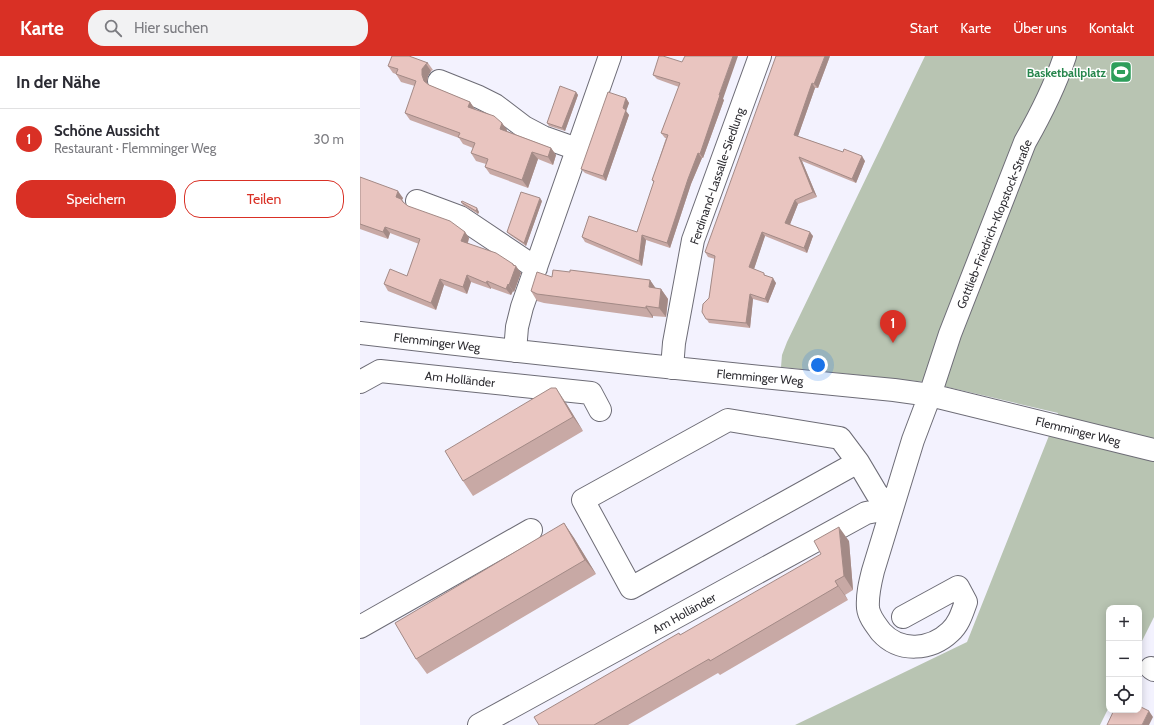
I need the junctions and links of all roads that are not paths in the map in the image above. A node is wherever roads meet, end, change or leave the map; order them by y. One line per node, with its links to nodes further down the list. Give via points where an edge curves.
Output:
1 (610, 56): 5 (street)
2 (760, 56): 10 (street, Ferdinand-Lassalle-Siedlung, via 693,240 674,343)
3 (1065, 56): 12 (street, Gottlieb-Friedrich-Klopstock-Straße, via 1057,80 1025,142 950,334)
4 (439, 81): 5 (street, via 494,105 536,134)
5 (577, 149): 7 (street)
6 (417, 200): 7 (street, via 460,217)
7 (536, 268): 9 (street, via 517,327)
8 (360, 333): 9 (street, Flemminger Weg)
9 (515, 351): 10 (street, Flemminger Weg)
10 (672, 368): 12 (street, Flemminger Weg)
11 (360, 382): 13 (street, Am Holländer, via 380,370 591,393)
12 (930, 395): 14 (street, Flemminger Weg); 16 (street)
13 (600, 410)
14 (1154, 450)
15 (858, 462): 15 (street, via 632,588 583,500 728,420 840,438); 16 (street, via 877,494)
16 (892, 508): 18 (street, via 868,591 868,609 873,622 885,636 897,643 911,647 925,646 950,632 959,621 966,602 958,586); 20 (street, Am Holländer, via 866,513)
17 (531, 530): 19 (street)
18 (903, 617)
19 (360, 627)
20 (479, 725)

